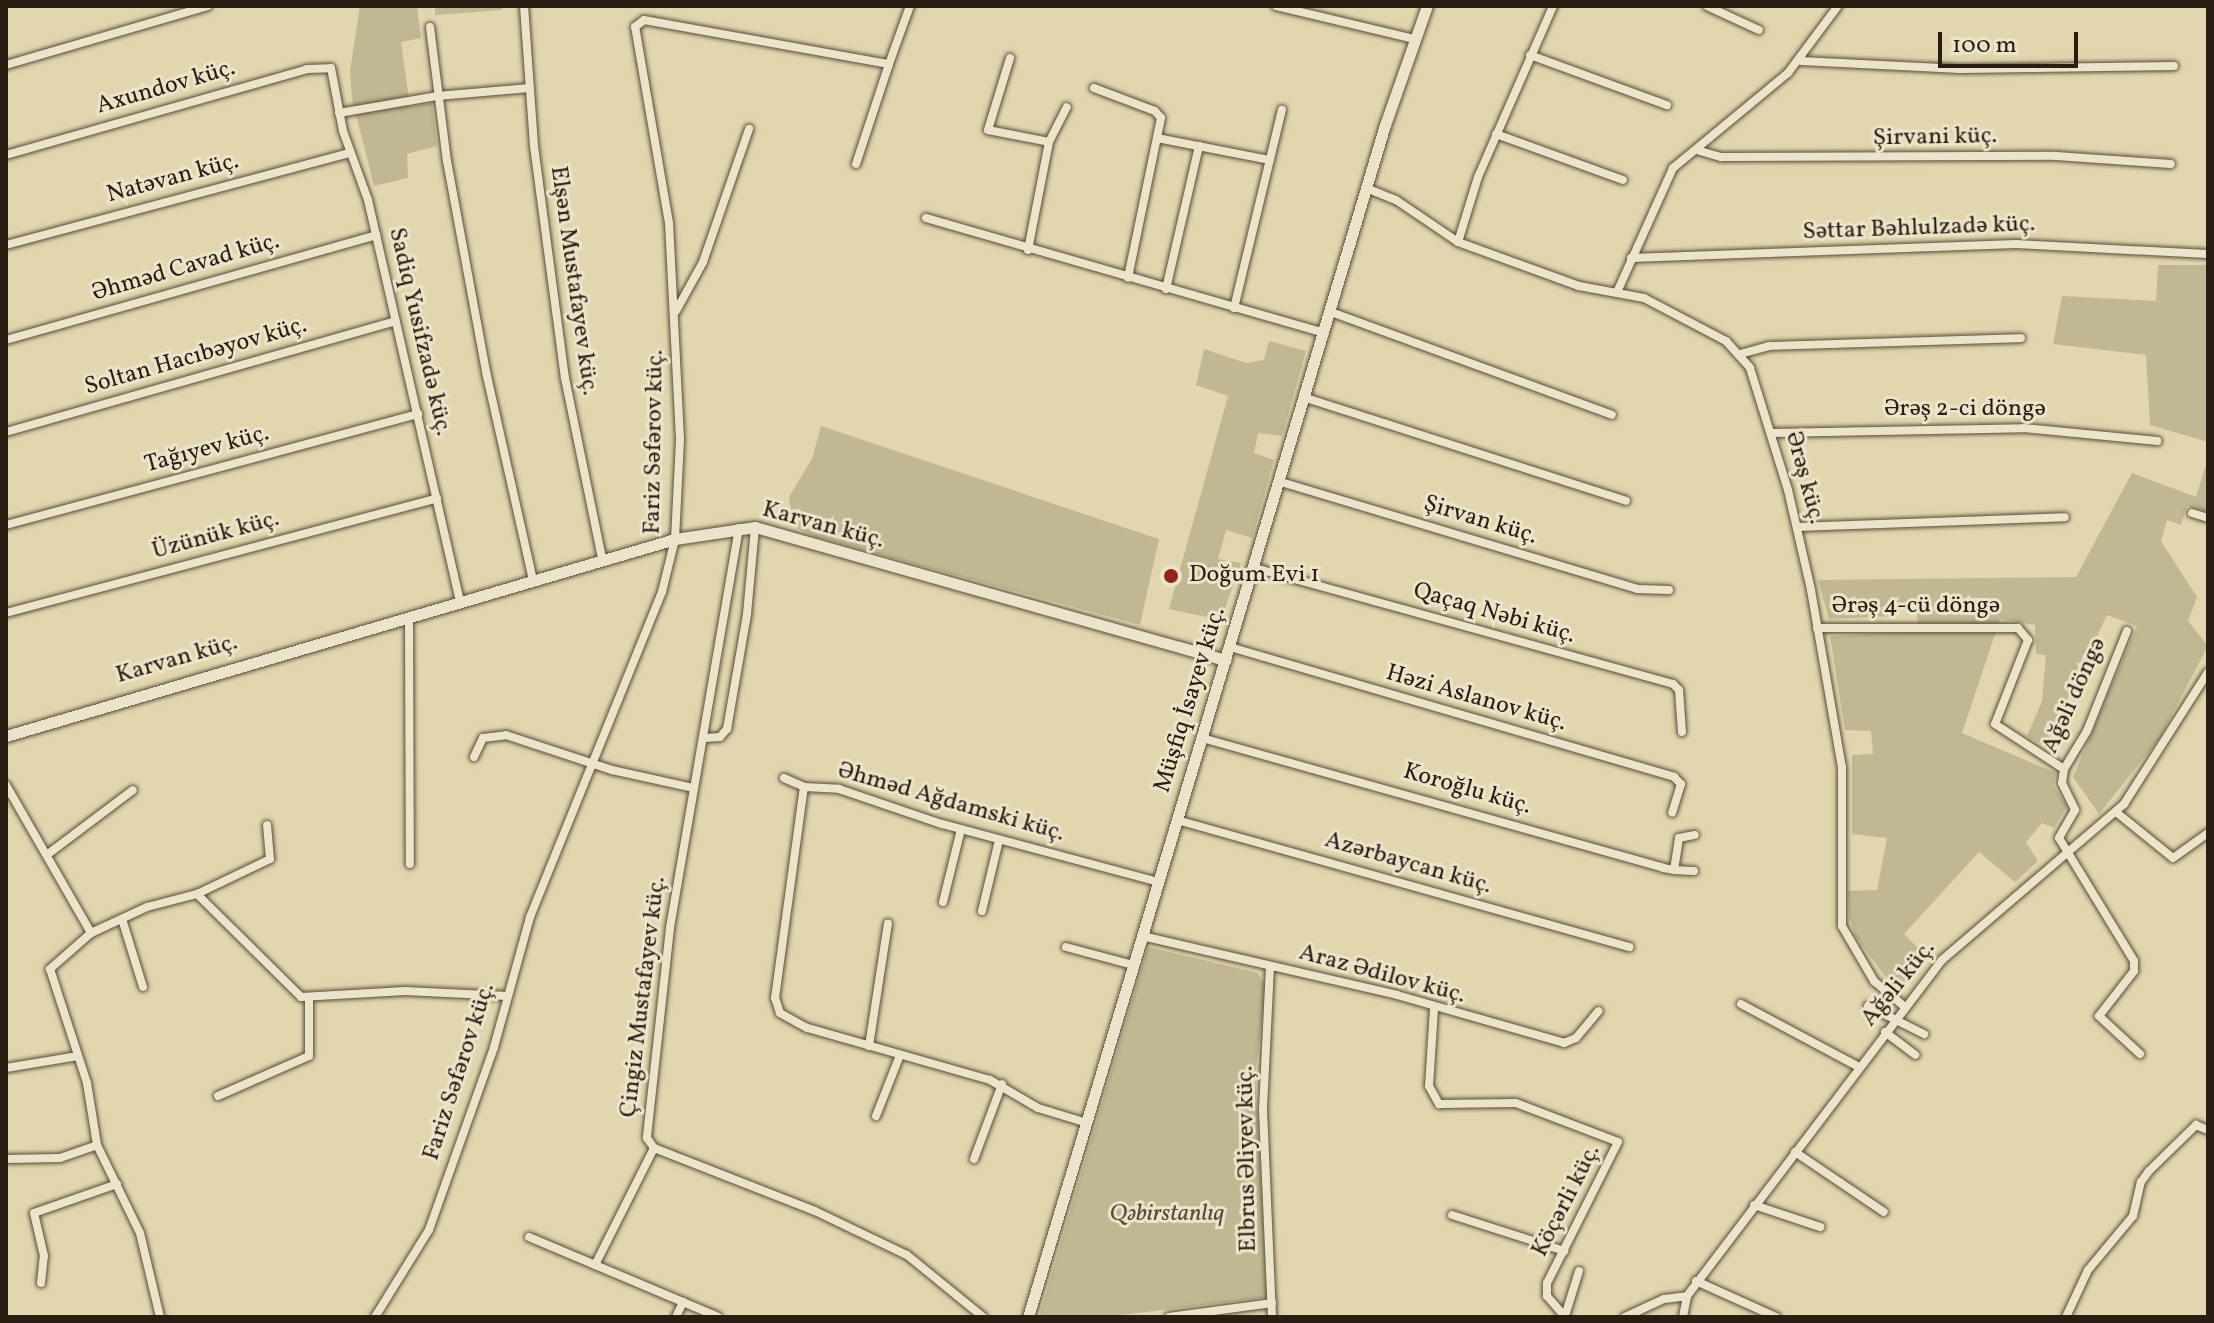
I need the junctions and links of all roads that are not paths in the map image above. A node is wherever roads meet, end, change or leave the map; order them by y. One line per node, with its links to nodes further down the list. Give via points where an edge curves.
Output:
1 (208, 6): 16 (street)
2 (524, 6): 19 (street, Elşən Mustafayev küç.)
3 (910, 6): 15 (street)
4 (1276, 6): 11 (street)
5 (1427, 6): 11 (street, Müşfiq İsayev küç.)
6 (1553, 6): 12 (street)
7 (1707, 6): 10 (street)
8 (1838, 6): 14 (street)
9 (430, 27): 21 (street)
10 (1759, 30)
11 (1414, 39): 38 (street, Müşfiq İsayev küç.)
12 (1530, 55): 22 (street); 27 (street)
13 (1010, 58): 29 (street, via 988,130)
14 (1801, 61): 17 (street, via 1961,69); 31 (street)
15 (889, 64): 35 (street); 50 (street, Fariz Səfərov küç., via 644,20 637,23 669,223)
16 (6, 65)
17 (2174, 66)
18 (335, 73): 25 (street, Sadiq Yusifzadə küç.); 33 (street, Axundov küç., via 331,68 307,69)
19 (530, 88): 21 (street); 74 (street, Elşən Mustafayev küç., via 565,378)
20 (1094, 88): 28 (street, via 1160,115)
21 (437, 96): 25 (street); 76 (street, via 487,376)
22 (1667, 105)
23 (1067, 107): 29 (street)
24 (1282, 110): 34 (street)
25 (339, 113): 32 (street, Sadiq Yusifzadə küç.)
26 (749, 129): 50 (street, via 703,262)
27 (1496, 134): 37 (street); 41 (street)
28 (1157, 138): 30 (street); 46 (street)
29 (1049, 142): 43 (street)
30 (1199, 146): 34 (street); 47 (street)
31 (1700, 151): 36 (street, Şirvani küç., via 1721,157 2056,156); 45 (street, via 1667,177)
32 (349, 153): 40 (street, Sadiq Yusifzadə küç.); 42 (street, Natəvan küç.)
33 (6, 155)
34 (1269, 160): 49 (street)
35 (856, 164)
36 (2171, 164)
37 (1623, 180)
38 (1366, 188): 41 (street, Ərəş küç., via 1396,200); 51 (street, Müşfiq İsayev küç.)
39 (926, 218): 43 (street)
40 (376, 235): 52 (street, Sadiq Yusifzadə küç.); 55 (street, Əhməd Cavad küç.)
41 (1458, 242): 48 (street, Ərəş küç., via 1579,286)
42 (6, 245)
43 (1028, 250): 46 (street)
44 (2208, 254): 45 (street, Səttar Bəhlulzadə küç., via 2016,244)
45 (1631, 258): 48 (street)
46 (1128, 278): 47 (street)
47 (1166, 289): 49 (street)
48 (1618, 290): 56 (street, Ərəş küç., via 1710,332)
49 (1234, 308): 53 (street)
50 (676, 311): 73 (street, Fariz Səfərov küç., via 680,439)
51 (1331, 312): 53 (street, Müşfiq İsayev küç.); 59 (street)
52 (396, 321): 58 (street, Sadiq Yusifzadə küç.); 60 (street, Soltan Hacıbəyov küç.)
53 (1325, 333): 57 (street, Müşfiq İsayev küç.)
54 (2021, 338): 56 (street, via 1769,346)
55 (6, 340)
56 (1740, 354): 61 (street, Ərəş küç., via 1759,388)
57 (1306, 398): 63 (street, Müşfiq İsayev küç.); 65 (street)
58 (418, 414): 64 (street, Sadiq Yusifzadə küç.); 69 (street, Tağıyev küç.)
59 (1612, 415)
60 (6, 432)
61 (1772, 433): 62 (street, Ərəş 2-ci döngə, via 2024,428); 71 (street, Ərəş küç.)
62 (2157, 441)
63 (1281, 482): 75 (street, Müşfiq İsayev küç.); 77 (street, Şirvan küç., via 1637,589)
64 (437, 498): 78 (street, Sadiq Yusifzadə küç.); 79 (street, Üzünük küç.)
65 (1626, 501)
66 (2192, 513): 68 (street)
67 (2065, 517): 71 (street)
68 (2208, 518)
69 (6, 525)
70 (755, 527): 72 (street, Karvan küç.); 84 (street, Karvan küç.); 88 (street, via 747,614 727,729 720,737)
71 (1797, 527): 81 (street, Ərəş küç.)
72 (739, 528): 73 (street, Karvan küç.); 88 (street, Çingiz Mustafayev küç.)
73 (675, 539): 74 (street, Karvan küç.); 91 (street, Fariz Səfərov küç., via 662,592)
74 (602, 559): 76 (street, Karvan küç.)
75 (1255, 568): 83 (street, Müşfiq İsayev küç.); 86 (street, Qaçaq Nəbi küç., via 1673,684 1679,690)
76 (533, 580): 78 (street, Karvan küç.)
77 (1669, 590)
78 (460, 603): 80 (street, Karvan küç.)
79 (6, 613)
80 (409, 619): 87 (street, Karvan küç.); 108 (street)
81 (1817, 628): 92 (street, Ərəş 4-cü döngə, via 2018,628 2028,640 1995,724); 128 (street, Ərəş küç., via 1843,779 1842,926 1874,981)
82 (2127, 631): 92 (street, Ağəli döngə, via 2087,731)
83 (1230, 647): 84 (street, Müşfiq İsayev küç.); 99 (street, Həzi Aslanov küç., via 1674,777 1681,784)
84 (1226, 660): 89 (street, Müşfiq İsayev küç.)
85 (2208, 672): 98 (street, Ağəli küç., via 2150,769)
86 (1682, 732)
87 (6, 736)
88 (705, 738): 96 (street, Çingiz Mustafayev küç.)
89 (1202, 738): 100 (street, Müşfiq İsayev küç.); 109 (street, Koroğlu küç.)
90 (474, 757): 91 (street, via 483,738 506,735)
91 (592, 762): 96 (street); 124 (street, Fariz Səfərov küç., via 530,917)
92 (2064, 769): 107 (street, Ağəli döngə, via 2062,783 2075,804 2060,833)
93 (784, 778): 95 (street)
94 (6, 785): 106 (street)
95 (804, 787): 102 (street, Əhməd Ağdamski küç., via 839,789); 134 (street, Əhməd Ağdamski küç., via 775,998 790,1022)
96 (694, 788): 147 (street, Çingiz Mustafayev küç., via 662,987 647,1132)
97 (133, 790): 106 (street)
98 (2116, 812): 103 (street, via 2173,858); 107 (street, Ağəli küç.)
99 (1672, 813)
100 (1177, 820): 111 (street, Müşfiq İsayev küç.); 120 (street, Azərbaycan küç.)
101 (267, 825): 112 (street, via 270,859)
102 (961, 829): 105 (street, Əhməd Ağdamski küç.); 113 (street)
103 (2208, 833)
104 (1695, 835): 109 (street, via 1679,838)
105 (999, 840): 111 (street, Əhməd Ağdamski küç.); 114 (street)
106 (48, 854): 117 (street)
107 (2067, 856): 128 (street, Ağəli küç., via 1960,941); 135 (street, via 2134,961 2134,971 2099,1016)
108 (410, 864)
109 (1674, 870): 110 (street, Koroğlu küç.)
110 (1694, 871)
111 (1158, 882): 118 (street, Müşfiq İsayev küç.)
112 (197, 894): 115 (street); 125 (street, via 244,936 287,988)
113 (943, 902)
114 (982, 911)
115 (122, 919): 117 (street); 123 (street)
116 (888, 923): 134 (street)
117 (91, 933): 138 (street, via 50,969)
118 (1142, 936): 121 (street, Müşfiq İsayev küç.); 122 (street, Araz Ədilov küç.)
119 (1066, 947): 121 (street)
120 (1629, 947)
121 (1133, 965): 144 (street, Müşfiq İsayev küç.)
122 (1270, 966): 129 (street, Araz Ədilov küç., via 1397,995); 164 (street, Elbrus Əliyev küç., via 1263,1110)
123 (143, 987)
124 (508, 996): 125 (street, via 405,991); 167 (street, Fariz Səfərov küç., via 429,1230)
125 (309, 999): 142 (street, via 309,1056)
126 (1741, 1004): 139 (street)
127 (1868, 1006): 131 (street)
128 (1904, 1006): 131 (street, Ağəli küç.)
129 (1434, 1009): 130 (street, Araz Ədilov küç., via 1564,1043 1576,1038); 157 (street, Köçərli küç., via 1429,1086 1439,1104 1516,1103 1618,1142)
130 (1599, 1011)
131 (1894, 1020): 132 (street, Ağəli küç.); 133 (street)
132 (1885, 1032): 137 (street); 139 (street, Ağəli küç.)
133 (1924, 1034)
134 (869, 1046): 136 (street, Əhməd Ağdamski küç.)
135 (2140, 1054)
136 (900, 1055): 141 (street, Əhməd Ağdamski küç.); 143 (street)
137 (1915, 1055)
138 (78, 1056): 140 (street); 146 (street, via 92,1102)
139 (1859, 1067): 148 (street, Ağəli küç.)
140 (6, 1068)
141 (1002, 1084): 144 (street, Əhməd Ağdamski küç., via 1038,1108); 150 (street)
142 (218, 1096)
143 (876, 1116)
144 (1084, 1122): 171 (street, Müşfiq İsayev küç.)
145 (2208, 1130): 177 (street, via 2196,1125 2149,1171 2133,1216 2088,1270)
146 (97, 1145): 149 (street, via 60,1158); 151 (street)
147 (654, 1148): 158 (street); 170 (street, Çingiz Mustafayev küç., via 815,1211 907,1255)
148 (1795, 1152): 152 (street, Ağəli küç.); 153 (street)
149 (6, 1159)
150 (974, 1159)
151 (117, 1184): 161 (street, via 34,1213 44,1256); 166 (street, via 140,1233)
152 (1754, 1205): 155 (street); 160 (street, Ağəli küç.)
153 (1884, 1212)
154 (1452, 1215): 157 (street)
155 (1820, 1227)
156 (529, 1237): 158 (street)
157 (1564, 1251): 165 (street, Köçərli küç., via 1545,1289)
158 (595, 1265): 163 (street)
159 (1579, 1271): 165 (street)
160 (1696, 1281): 162 (street, Ağəli küç.); 176 (street)
161 (41, 1283)
162 (1687, 1296): 174 (street); 175 (street)
163 (683, 1302): 168 (street); 169 (street)
164 (1272, 1303): 172 (street); 173 (street, Elbrus Əliyev küç.)
165 (1565, 1316)
166 (160, 1317)
167 (375, 1317)
168 (676, 1317)
169 (718, 1317)
170 (983, 1317)
171 (1028, 1317)
172 (1169, 1317)
173 (1272, 1317)
174 (1625, 1317)
175 (1683, 1317)
176 (1776, 1317)
177 (2066, 1317)

